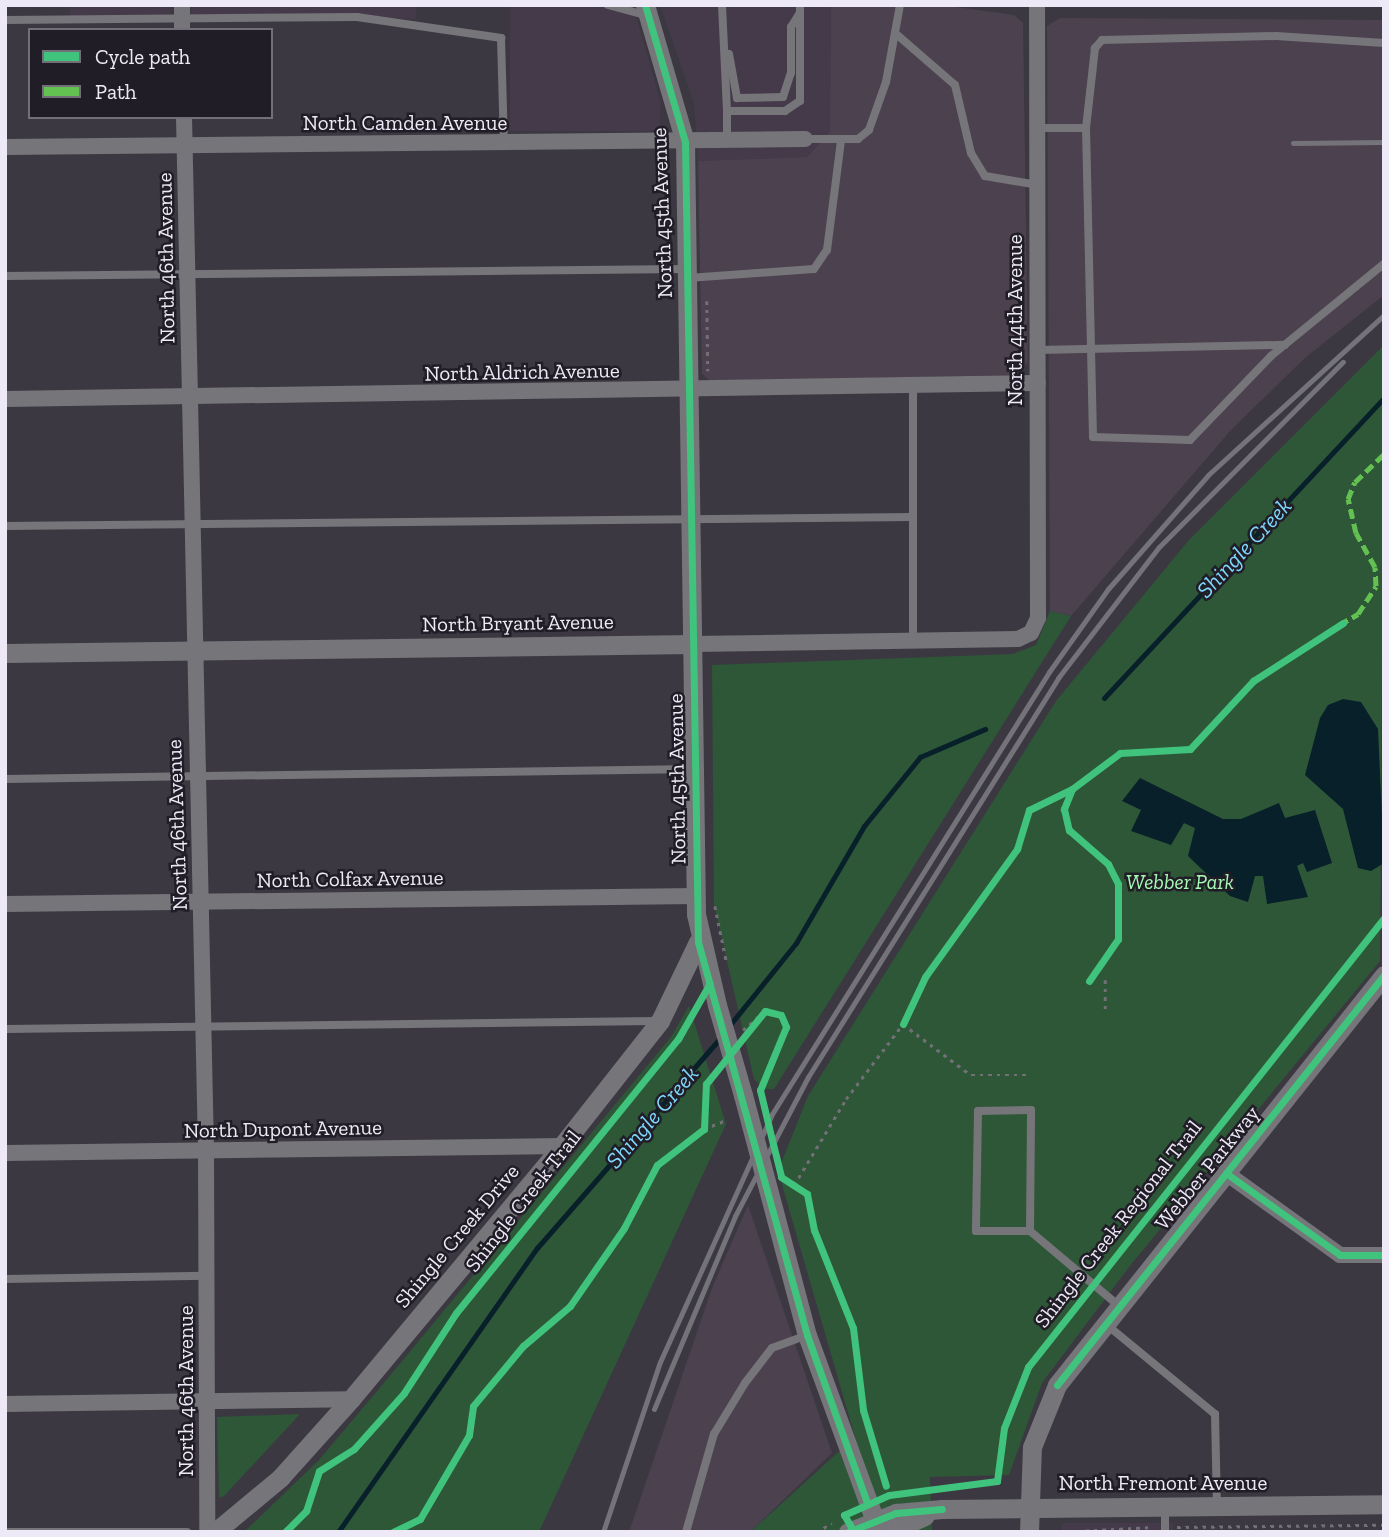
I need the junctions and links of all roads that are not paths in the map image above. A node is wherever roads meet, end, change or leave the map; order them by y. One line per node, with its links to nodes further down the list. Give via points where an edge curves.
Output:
1 (608, 5): 6 (lane)
2 (722, 5): 9 (lane)
3 (900, 5): 10 (lane)
4 (1037, 5): 14 (street, North 44th Avenue)
5 (800, 9): 9 (lane, via 791,27 789,88 774,100 737,98); 12 (lane, via 800,101 785,111)
6 (647, 10): 19 (street, North 45th Avenue)
7 (182, 17): 8 (lane); 21 (lane, via 357,17 500,38)
8 (5, 20)
9 (723, 27): 12 (lane)
10 (895, 33): 18 (lane, via 869,130); 23 (lane, via 955,85 971,153 985,176)
11 (1384, 43): 15 (lane, via 1276,36 1102,40 1095,48)
12 (727, 111): 17 (lane)
13 (184, 119): 20 (street, North 46th Avenue)
14 (1037, 128): 15 (lane); 23 (street, North 44th Avenue)
15 (1086, 128): 29 (lane)
16 (805, 139): 17 (street, North Camden Avenue); 18 (lane)
17 (727, 140): 19 (street, North Camden Avenue)
18 (841, 140): 26 (lane, via 827,250 814,268)
19 (685, 142): 21 (street, North Camden Avenue); 26 (street, North 45th Avenue)
20 (185, 144): 21 (street, North Camden Avenue); 22 (street, North Camden Avenue); 25 (street, North 46th Avenue)
21 (505, 144)
22 (5, 147)
23 (1038, 185): 30 (street, North 44th Avenue)
24 (1384, 264): 28 (lane)
25 (187, 273): 26 (lane); 27 (lane); 34 (street, North 46th Avenue)
26 (688, 273): 33 (street, North 45th Avenue)
27 (5, 276)
28 (1285, 345): 29 (lane); 29 (lane, via 1190,440 1093,437)
29 (1091, 347): 30 (lane)
30 (1038, 350): 31 (street, North 44th Avenue)
31 (1038, 383): 32 (street, North Aldrich Avenue); 40 (street, North 44th Avenue, via 1038,618)
32 (913, 385): 33 (street, North Aldrich Avenue); 36 (lane)
33 (690, 391): 34 (street, North Aldrich Avenue); 37 (street, North 45th Avenue)
34 (189, 396): 35 (street, North Aldrich Avenue); 38 (street, North 46th Avenue)
35 (5, 399)
36 (913, 517): 37 (lane); 41 (lane)
37 (691, 519): 38 (lane); 42 (street, North 45th Avenue)
38 (190, 524): 39 (lane); 43 (street, North 46th Avenue)
39 (5, 526)
40 (1031, 633): 41 (street, North Bryant Avenue, via 1018,639)
41 (913, 640): 42 (street, North Bryant Avenue)
42 (693, 644): 43 (street, North Bryant Avenue); 45 (street, North 45th Avenue)
43 (193, 651): 44 (street, North Bryant Avenue); 46 (street, North 46th Avenue)
44 (5, 653)
45 (695, 769): 46 (lane); 48 (street, North 45th Avenue)
46 (196, 776): 47 (lane); 49 (street, North 46th Avenue)
47 (5, 779)
48 (705, 894): 49 (street, North Colfax Avenue); 51 (street, North 45th Avenue)
49 (200, 901): 50 (street, North Colfax Avenue); 55 (street, North 46th Avenue)
50 (5, 904)
51 (698, 942): 54 (street, Shingle Creek Drive); 67 (street, North 45th Avenue, bridge, via 751,1093)
52 (1384, 975): 53 (street, Webber Parkway)
53 (1378, 995): 60 (street, Webber Parkway)
54 (660, 1021): 55 (lane); 57 (street, Shingle Creek Drive)
55 (202, 1027): 56 (lane); 58 (street, North 46th Avenue)
56 (5, 1029)
57 (561, 1146): 58 (street, North Dupont Avenue); 68 (street, Shingle Creek Drive)
58 (206, 1150): 59 (street, North Dupont Avenue); 63 (street, North 46th Avenue)
59 (5, 1153)
60 (1226, 1173): 62 (street, via 1340,1255); 65 (street, Webber Parkway)
61 (1030, 1231): 61 (lane, via 976,1231 978,1111 1031,1110); 65 (lane)
62 (1384, 1255)
63 (207, 1276): 64 (lane); 69 (street, North 46th Avenue)
64 (5, 1279)
65 (1118, 1305): 66 (street, Webber Parkway)
66 (1105, 1323): 73 (lane, via 1215,1414); 74 (street, Webber Parkway, via 1057,1385 1032,1447)
67 (807, 1335): 76 (street, North 45th Avenue); 82 (lane, via 772,1348 744,1383 714,1434)
68 (351, 1399): 69 (street); 81 (street, Shingle Creek Drive, via 280,1478)
69 (206, 1400): 70 (street); 80 (street, North 46th Avenue)
70 (5, 1404)
71 (1384, 1504): 73 (street, North Fremont Avenue)
72 (1165, 1506): 73 (street, North Fremont Avenue); 74 (street, North Fremont Avenue); 77 (lane)
73 (1217, 1506)
74 (1029, 1507): 75 (street, North Fremont Avenue); 85 (street)
75 (942, 1509): 76 (street, North Fremont Avenue); 84 (street)
76 (875, 1513): 83 (street, North Fremont Avenue)
77 (1165, 1529)
78 (5, 1532): 79 (lane)
79 (187, 1532)
80 (207, 1532)
81 (215, 1532)
82 (686, 1532)
83 (848, 1532)
84 (889, 1532)
85 (1029, 1532)

